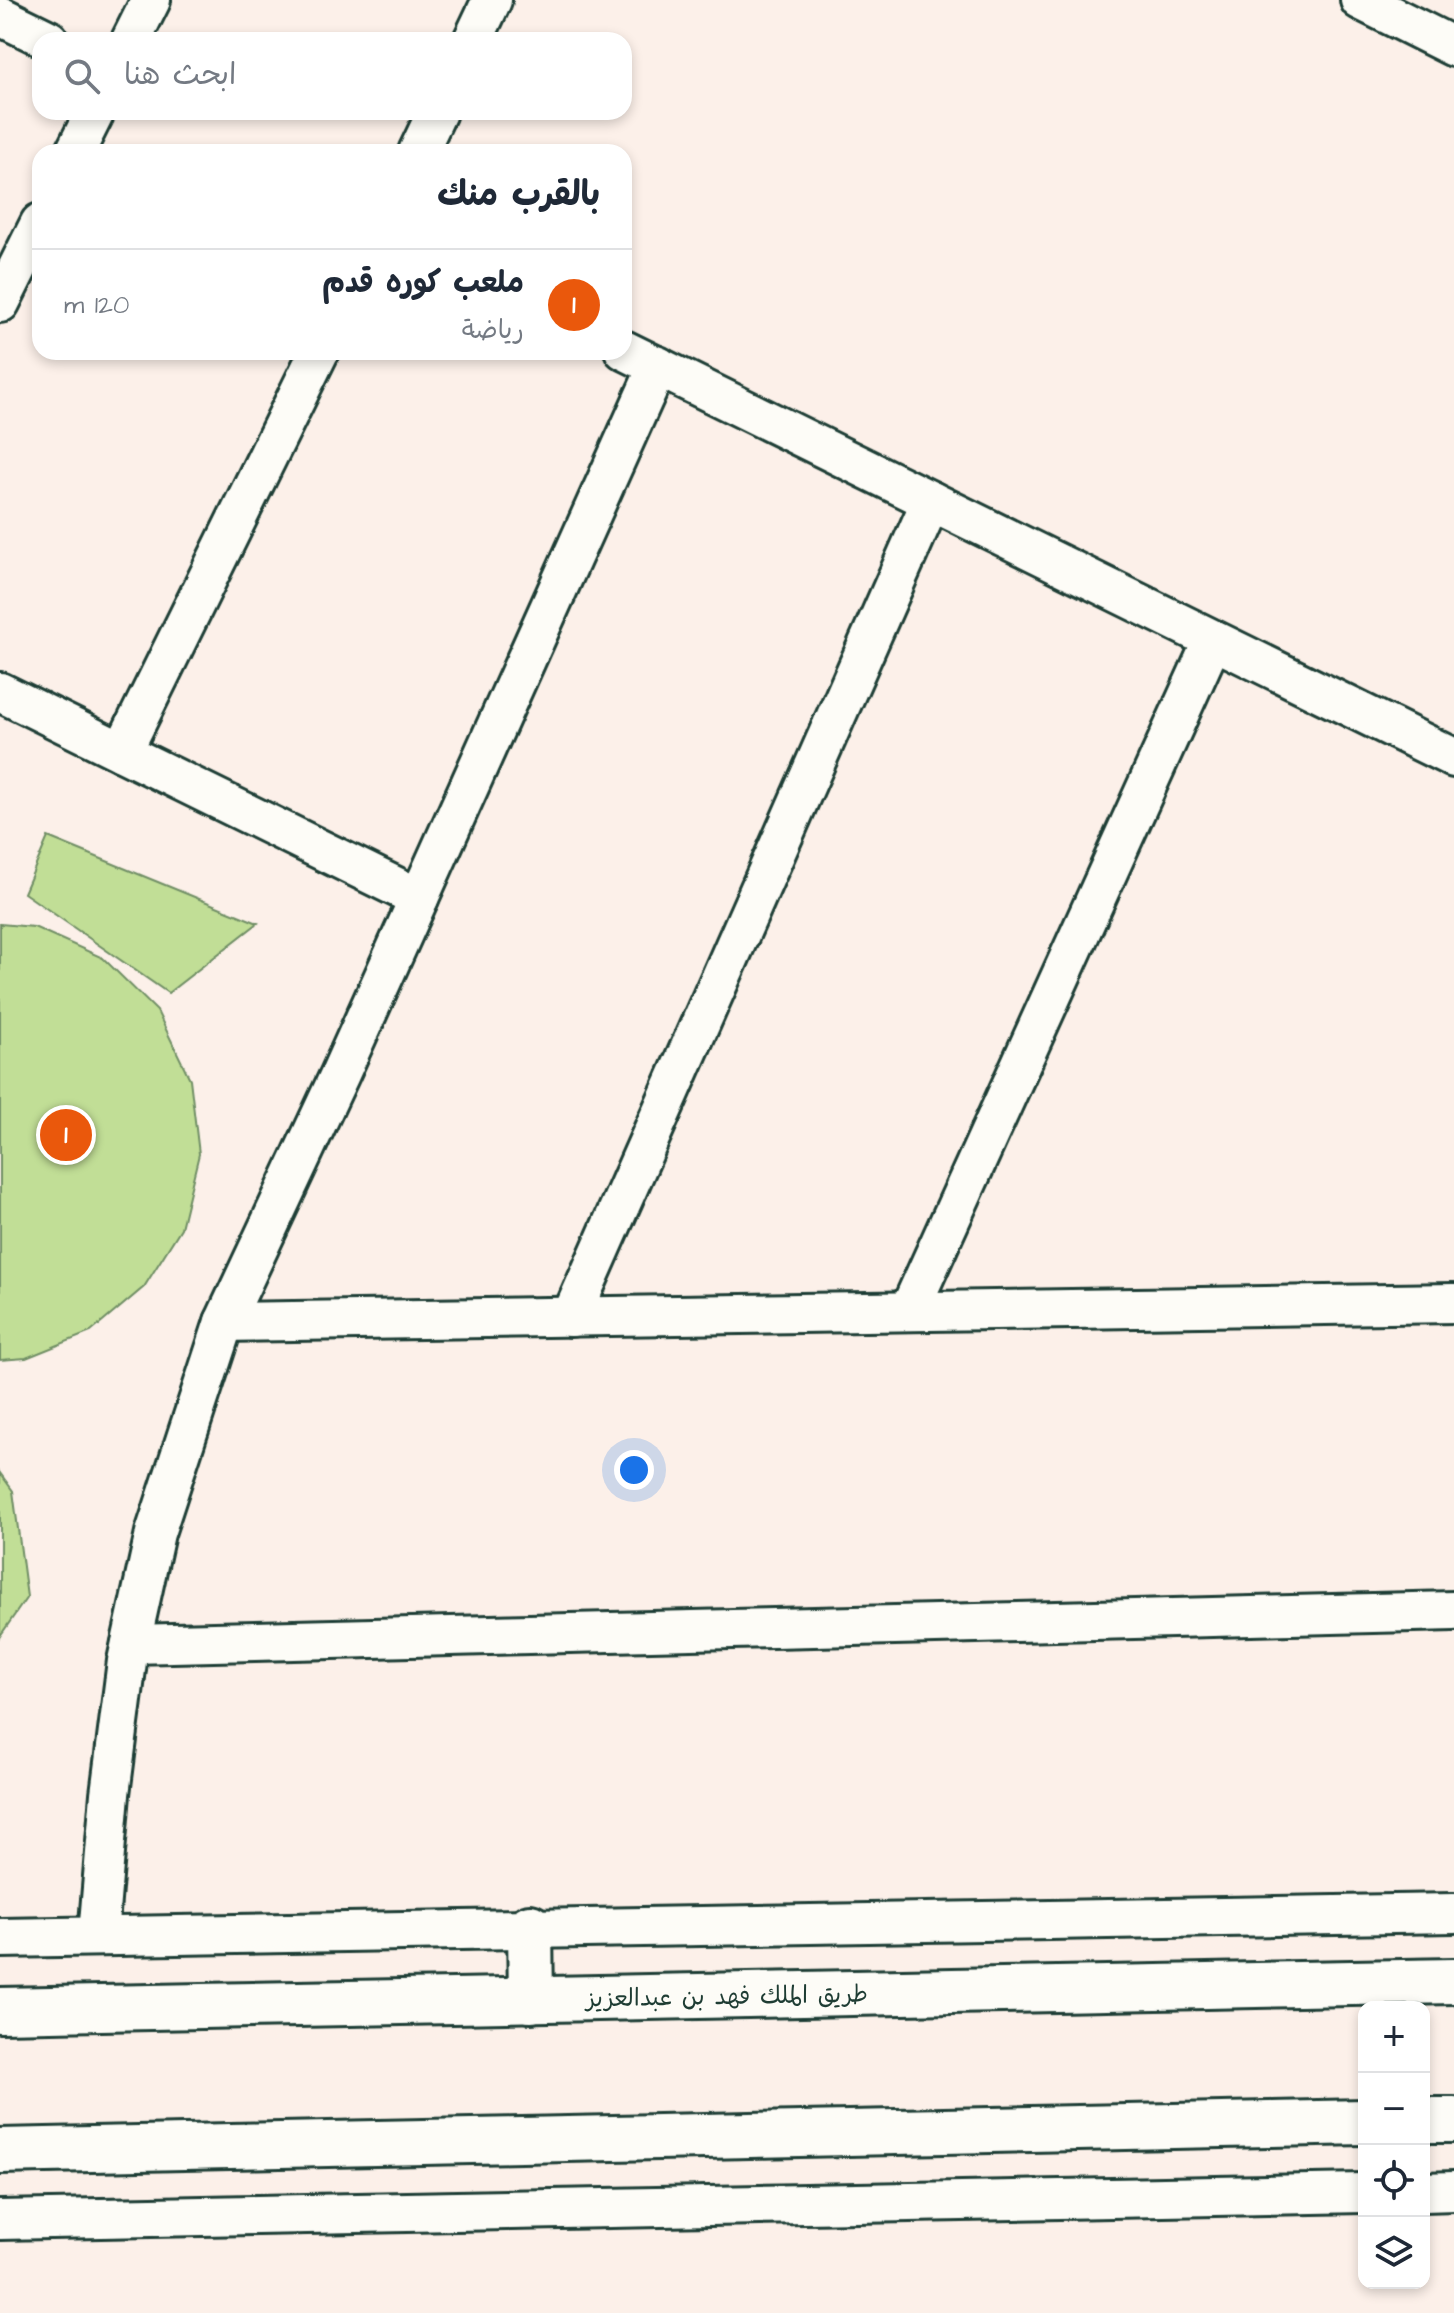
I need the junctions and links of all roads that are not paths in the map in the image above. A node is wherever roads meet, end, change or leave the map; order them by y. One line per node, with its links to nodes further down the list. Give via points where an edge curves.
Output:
1 (151, 0): 6 (street)
2 (492, 0): 7 (street)
3 (1360, 0): 8 (street)
4 (0, 16): 5 (street)
5 (33, 32)
6 (135, 32)
7 (477, 32)
8 (1454, 47)
9 (91, 120): 11 (street)
10 (433, 120): 12 (street)
11 (79, 144)
12 (422, 144)
13 (32, 239): 14 (street)
14 (0, 303)
15 (632, 354): 17 (street)
16 (315, 360): 21 (street)
17 (658, 366): 18 (street); 23 (street)
18 (931, 501): 19 (street); 26 (street)
19 (1213, 640): 22 (street); 25 (street)
20 (0, 692): 21 (street)
21 (122, 752): 23 (street)
22 (1454, 758)
23 (419, 898): 27 (street)
24 (1454, 1303): 25 (street)
25 (909, 1311): 26 (street)
26 (571, 1317): 27 (street)
27 (224, 1322): 29 (street, via 155,1533)
28 (1454, 1611): 29 (street)
29 (131, 1644): 32 (street)
30 (1454, 1913): 31 (street)
31 (530, 1927): 32 (street); 35 (street)
32 (98, 1935): 33 (street)
33 (0, 1938)
34 (1454, 1981): 35 (street, طريق الملك فهد بن عبدالعزيز)
35 (531, 2000): 36 (street, طريق الملك فهد بن عبدالعزيز)
36 (0, 2010)
37 (1430, 2120): 38 (street)
38 (1454, 2120)
39 (1358, 2122): 40 (street)
40 (0, 2151)
41 (1454, 2191): 42 (street)
42 (1430, 2192)
43 (1358, 2193): 44 (street)
44 (0, 2220)

